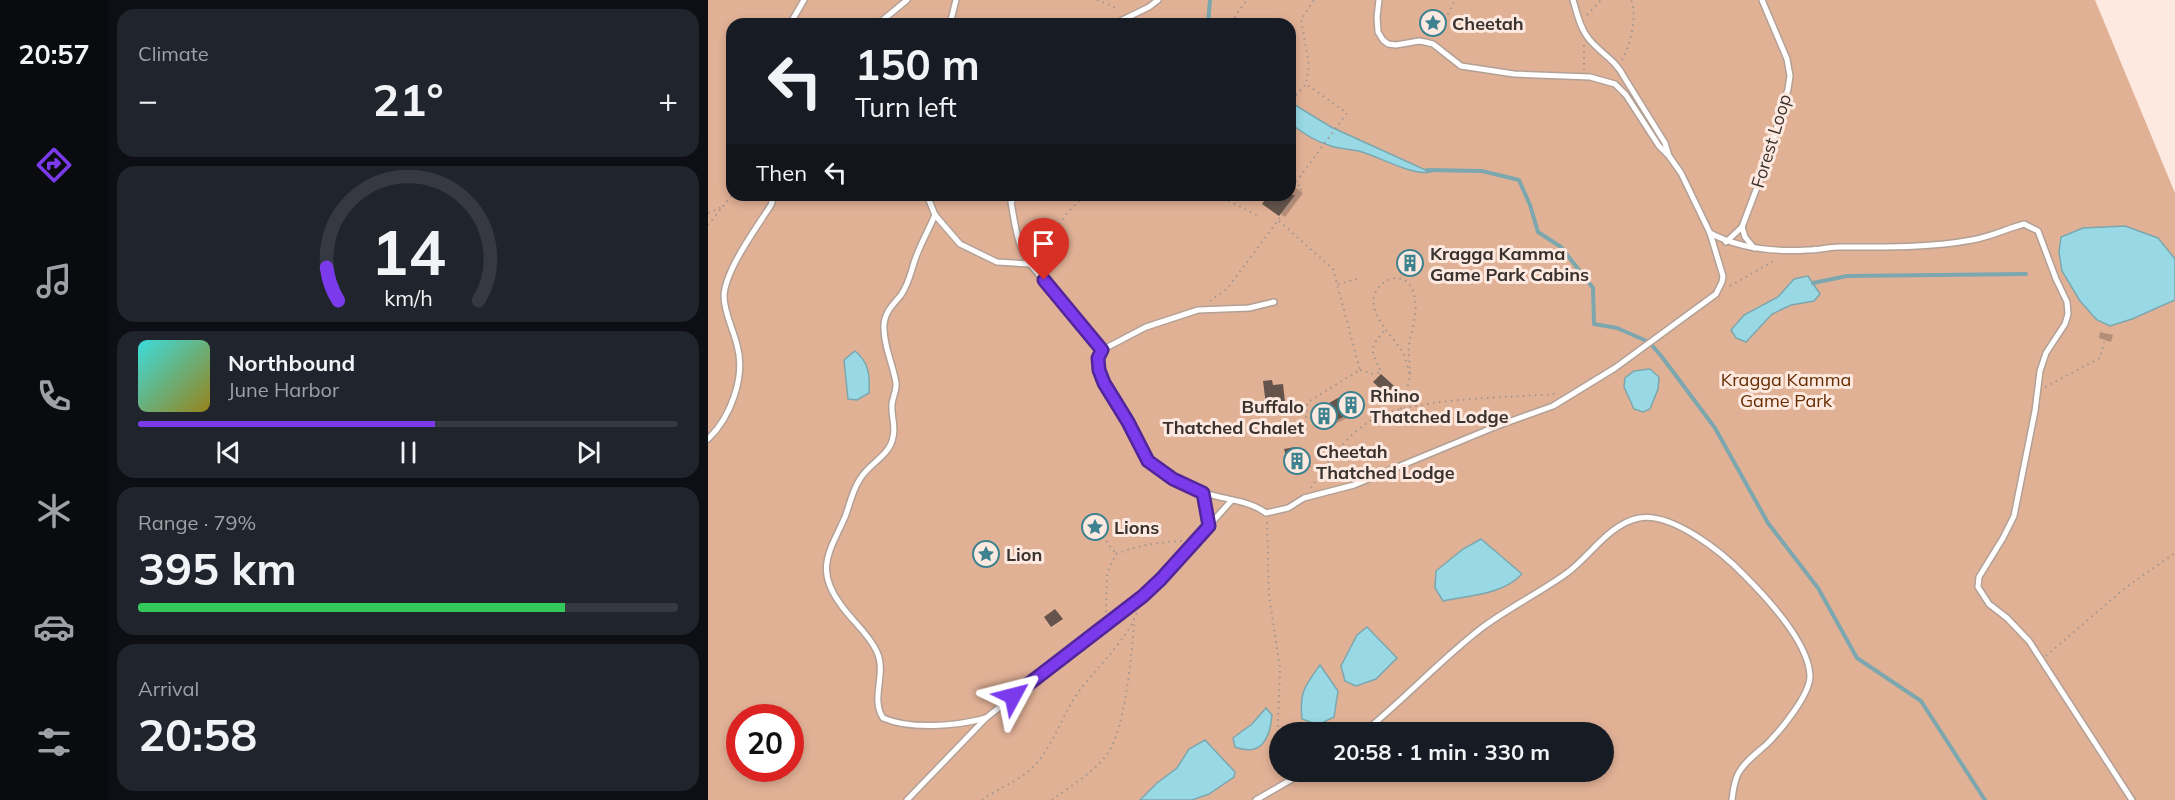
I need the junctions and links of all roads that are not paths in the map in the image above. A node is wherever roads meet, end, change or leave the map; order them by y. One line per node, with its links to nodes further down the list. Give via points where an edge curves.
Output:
1 (804, 0): 8 (lane)
2 (907, 0): 9 (lane)
3 (957, 0): 10 (lane)
4 (1158, 0): 11 (lane)
5 (1379, 0): 13 (lane, via 1378,32 1388,44 1433,44 1461,66 1514,74 1583,76)
6 (1573, 0): 12 (lane, via 1583,30 1618,65)
7 (1762, 0): 19 (lane, Forest Loop, via 1787,59 1790,76 1782,116)
8 (794, 18)
9 (885, 18)
10 (952, 18)
11 (1126, 18)
12 (1624, 77): 13 (lane); 14 (lane)
13 (1615, 84): 14 (lane)
14 (1669, 156): 20 (lane)
15 (772, 201): 26 (lane, via 726,282 725,308 738,347 740,370 729,409)
16 (929, 201): 18 (lane)
17 (1012, 201): 23 (lane, via 1022,253)
18 (935, 215): 23 (lane, via 960,244 997,262); 30 (lane, via 916,257 911,279 888,310 884,324 897,386 892,406 893,439 888,451 862,474 855,487 827,558 827,575 839,604 878,654 878,700 883,718 903,723 952,724)
19 (1742, 227): 21 (lane, Forest Loop); 22 (lane)
20 (1710, 233): 21 (lane); 28 (lane, via 1723,276 1716,294 1615,368 1553,406 1354,485 1304,498 1288,508 1266,513)
21 (1726, 242): 22 (lane)
22 (1754, 248): 36 (lane, via 1945,244 1995,235 2024,224 2038,231 2067,302 2068,314 2040,370 2036,411 2014,516 1979,577 1978,587 2042,660)
23 (1030, 264): 25 (lane)
24 (1274, 302): 25 (lane, via 1249,308 1198,310 1146,327)
25 (1102, 350): 27 (lane, via 1098,358 1104,383 1148,461)
26 (708, 439)
27 (1203, 493): 28 (lane); 29 (lane)
28 (1232, 500): 29 (lane)
29 (1209, 526): 30 (lane, via 1143,596)
30 (986, 718): 33 (lane)
31 (1376, 722): 35 (lane, via 1483,628 1568,573 1616,529 1648,517 1684,529 1737,567 1778,614 1799,644 1809,668 1808,687 1780,729 1738,774)
32 (1287, 782): 34 (lane)
33 (907, 800)
34 (1256, 800)
35 (1732, 800)
36 (2132, 800)

